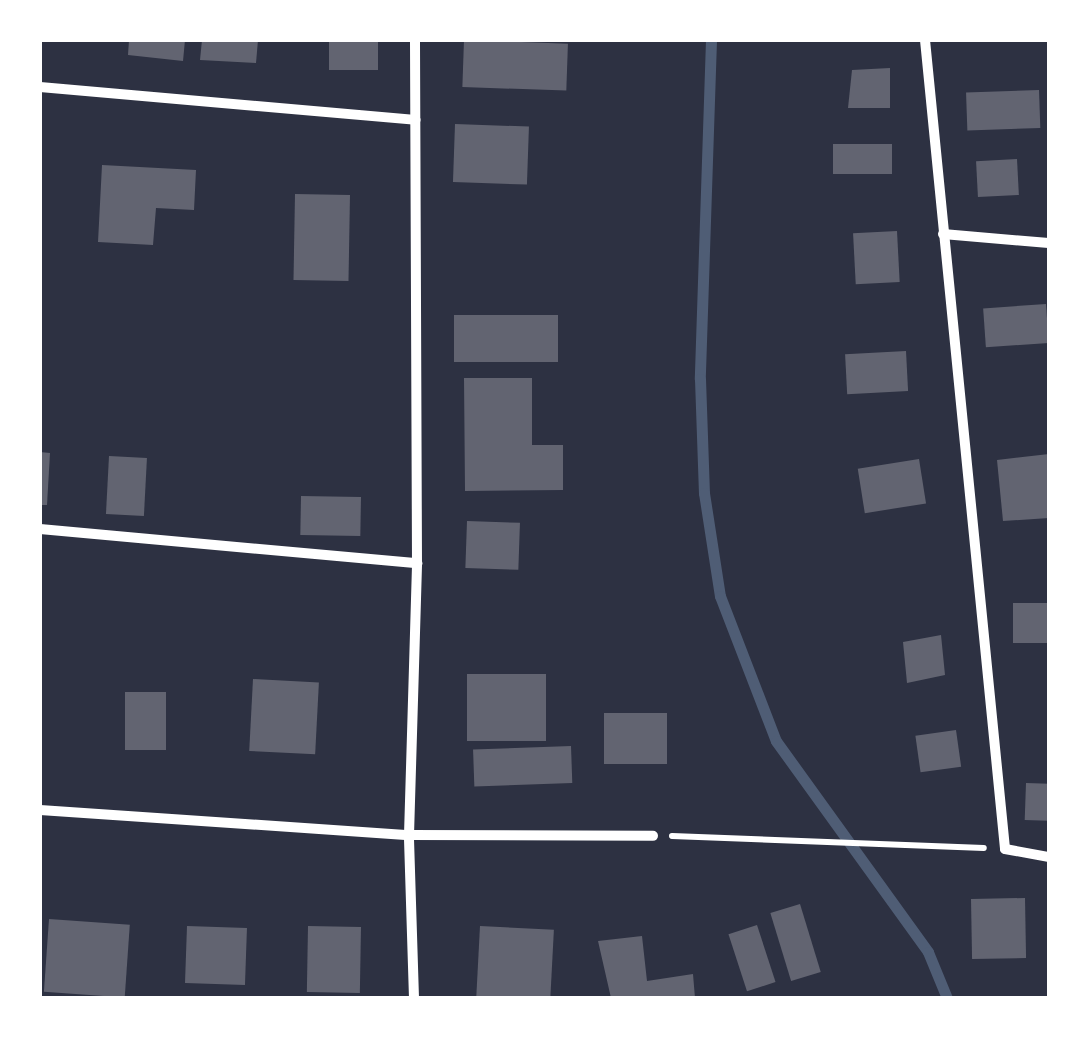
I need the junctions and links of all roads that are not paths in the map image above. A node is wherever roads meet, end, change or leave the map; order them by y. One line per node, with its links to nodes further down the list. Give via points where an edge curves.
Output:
1 (415, 40): 4 (street)
2 (925, 40): 5 (street)
3 (40, 87): 4 (street)
4 (416, 120): 8 (street)
5 (942, 234): 6 (street); 12 (street, via 1005,849)
6 (1049, 243)
7 (40, 529): 8 (street)
8 (417, 563): 10 (street)
9 (40, 810): 10 (street)
10 (409, 835): 11 (street); 13 (street)
11 (653, 836)
12 (1049, 857)
13 (414, 998)

